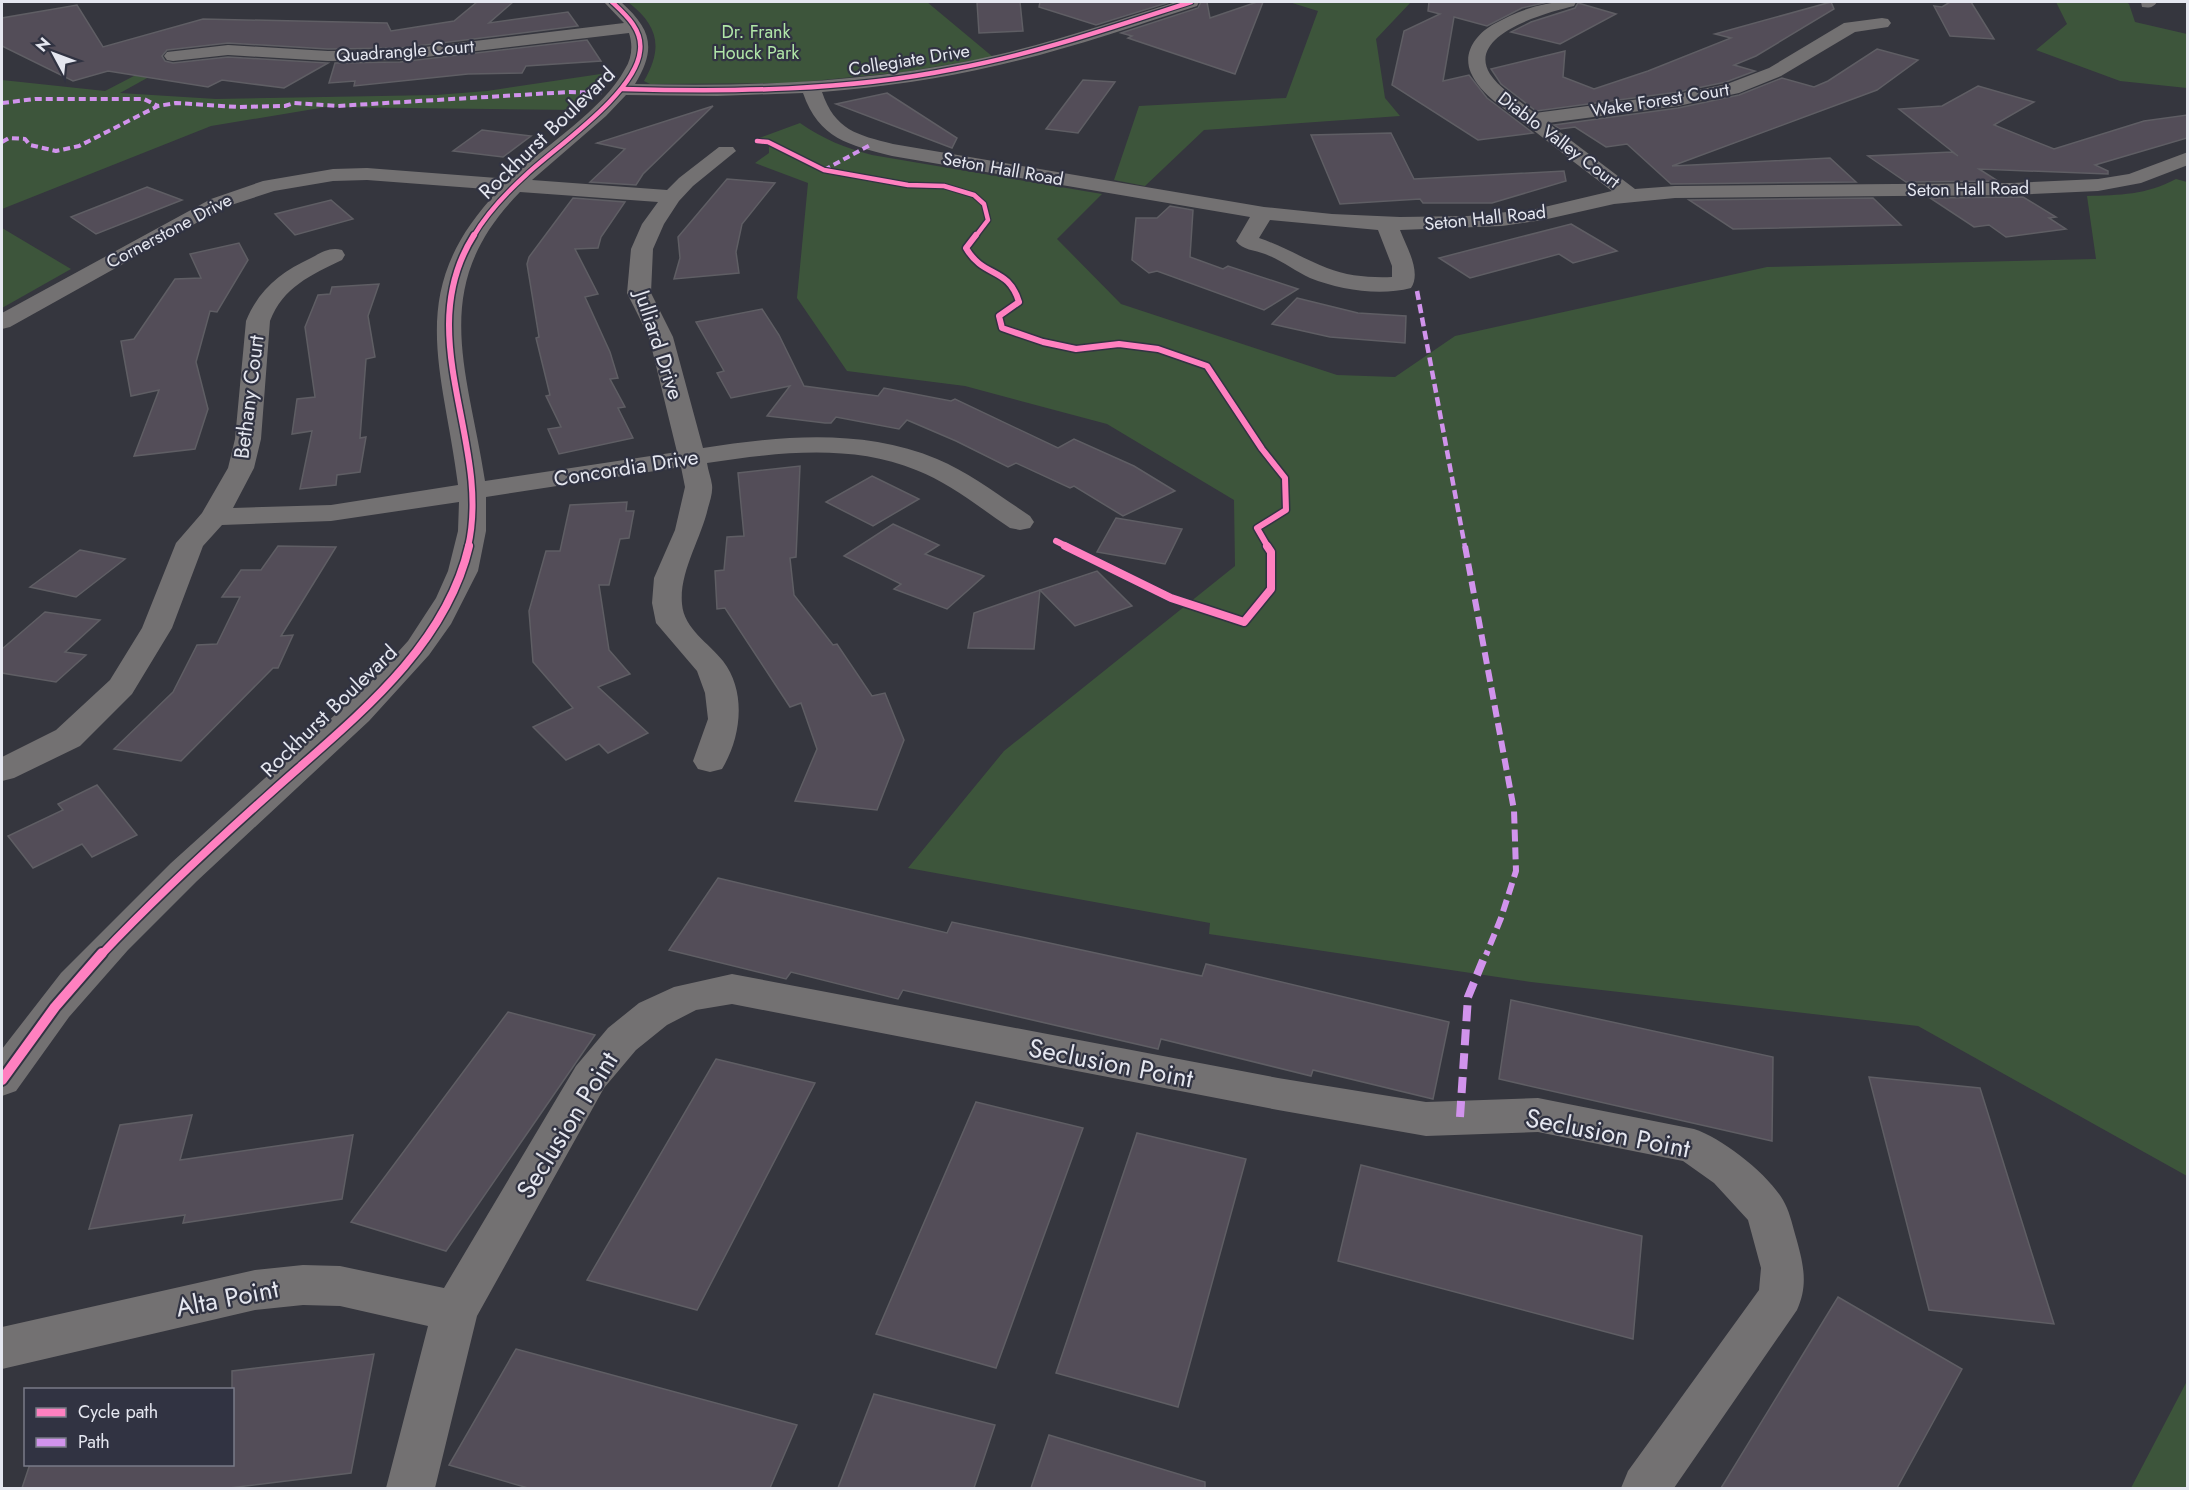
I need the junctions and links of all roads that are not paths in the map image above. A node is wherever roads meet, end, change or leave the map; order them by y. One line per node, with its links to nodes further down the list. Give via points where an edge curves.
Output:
1 (612, 2): 5 (street)
2 (1191, 2): 6 (street, Collegiate Drive)
3 (1568, 2): 11 (street, Diablo Valley Court, via 1510,20 1487,36 1476,57 1487,84)
4 (1882, 23): 11 (street, Wake Forest Court, via 1850,27 1775,72 1732,89)
5 (636, 27): 8 (street, Quadrangle Court, via 400,55 328,56 228,50); 10 (street, Rockhurst Boulevard, via 641,54)
6 (1075, 39): 7 (street); 9 (street, Collegiate Drive, via 955,69)
7 (1102, 52)
8 (173, 56)
9 (811, 88): 10 (street, Collegiate Drive); 17 (street, Seton Hall Road, via 821,117 830,126 844,135 892,150)
10 (622, 89): 14 (street, Rockhurst Boulevard)
11 (1532, 119): 15 (street, Diablo Valley Court)
12 (726, 151): 16 (street, Julliard Drive)
13 (2187, 158): 15 (street, Seton Hall Road, via 2134,179 2098,185)
14 (516, 185): 16 (street, Cornerstone Drive); 20 (street, Cornerstone Drive, via 367,174 270,185 218,203); 22 (street, Rockhurst Boulevard, via 491,212 464,253 447,316 447,345)
15 (1630, 195): 18 (street, Seton Hall Road, via 1493,220)
16 (672, 196): 21 (street, Julliard Drive, via 642,249 639,292 664,348)
17 (1264, 213): 18 (street, Seton Hall Road); 18 (street, via 1247,242 1274,250 1319,273 1364,283 1403,283 1403,266)
18 (1388, 225)
19 (334, 255): 23 (street, Bethany Court, via 294,275 276,288 263,305 258,321 248,439 241,468)
20 (2, 322)
21 (693, 458): 22 (street, Concordia Drive); 24 (street, Concordia Drive, via 794,444 866,448 926,464); 25 (street, Julliard Drive, via 699,487 696,506 669,578 667,603 672,623 712,668 721,693 724,719)
22 (474, 491): 23 (street, Concordia Drive, via 331,513); 27 (street, Rockhurst Boulevard, via 472,537 463,571 444,610 416,652 370,703 127,927 75,983)
23 (214, 517): 26 (street, Bethany Court, via 190,543 156,628 121,687 68,738)
24 (1020, 522)
25 (710, 761)
26 (2, 770)
27 (2, 1080)
28 (455, 1311): 29 (street, Alta Point, via 340,1286 303,1285 255,1290); 30 (street, Seclusion Point); 31 (street, Seclusion Point, via 590,1077 621,1039 653,1014 688,997 732,989 1278,1095 1426,1119 1538,1115 1694,1146 1729,1170 1767,1211 1783,1268 1780,1296)
29 (2, 1348)
30 (411, 1488)
31 (1645, 1488)

